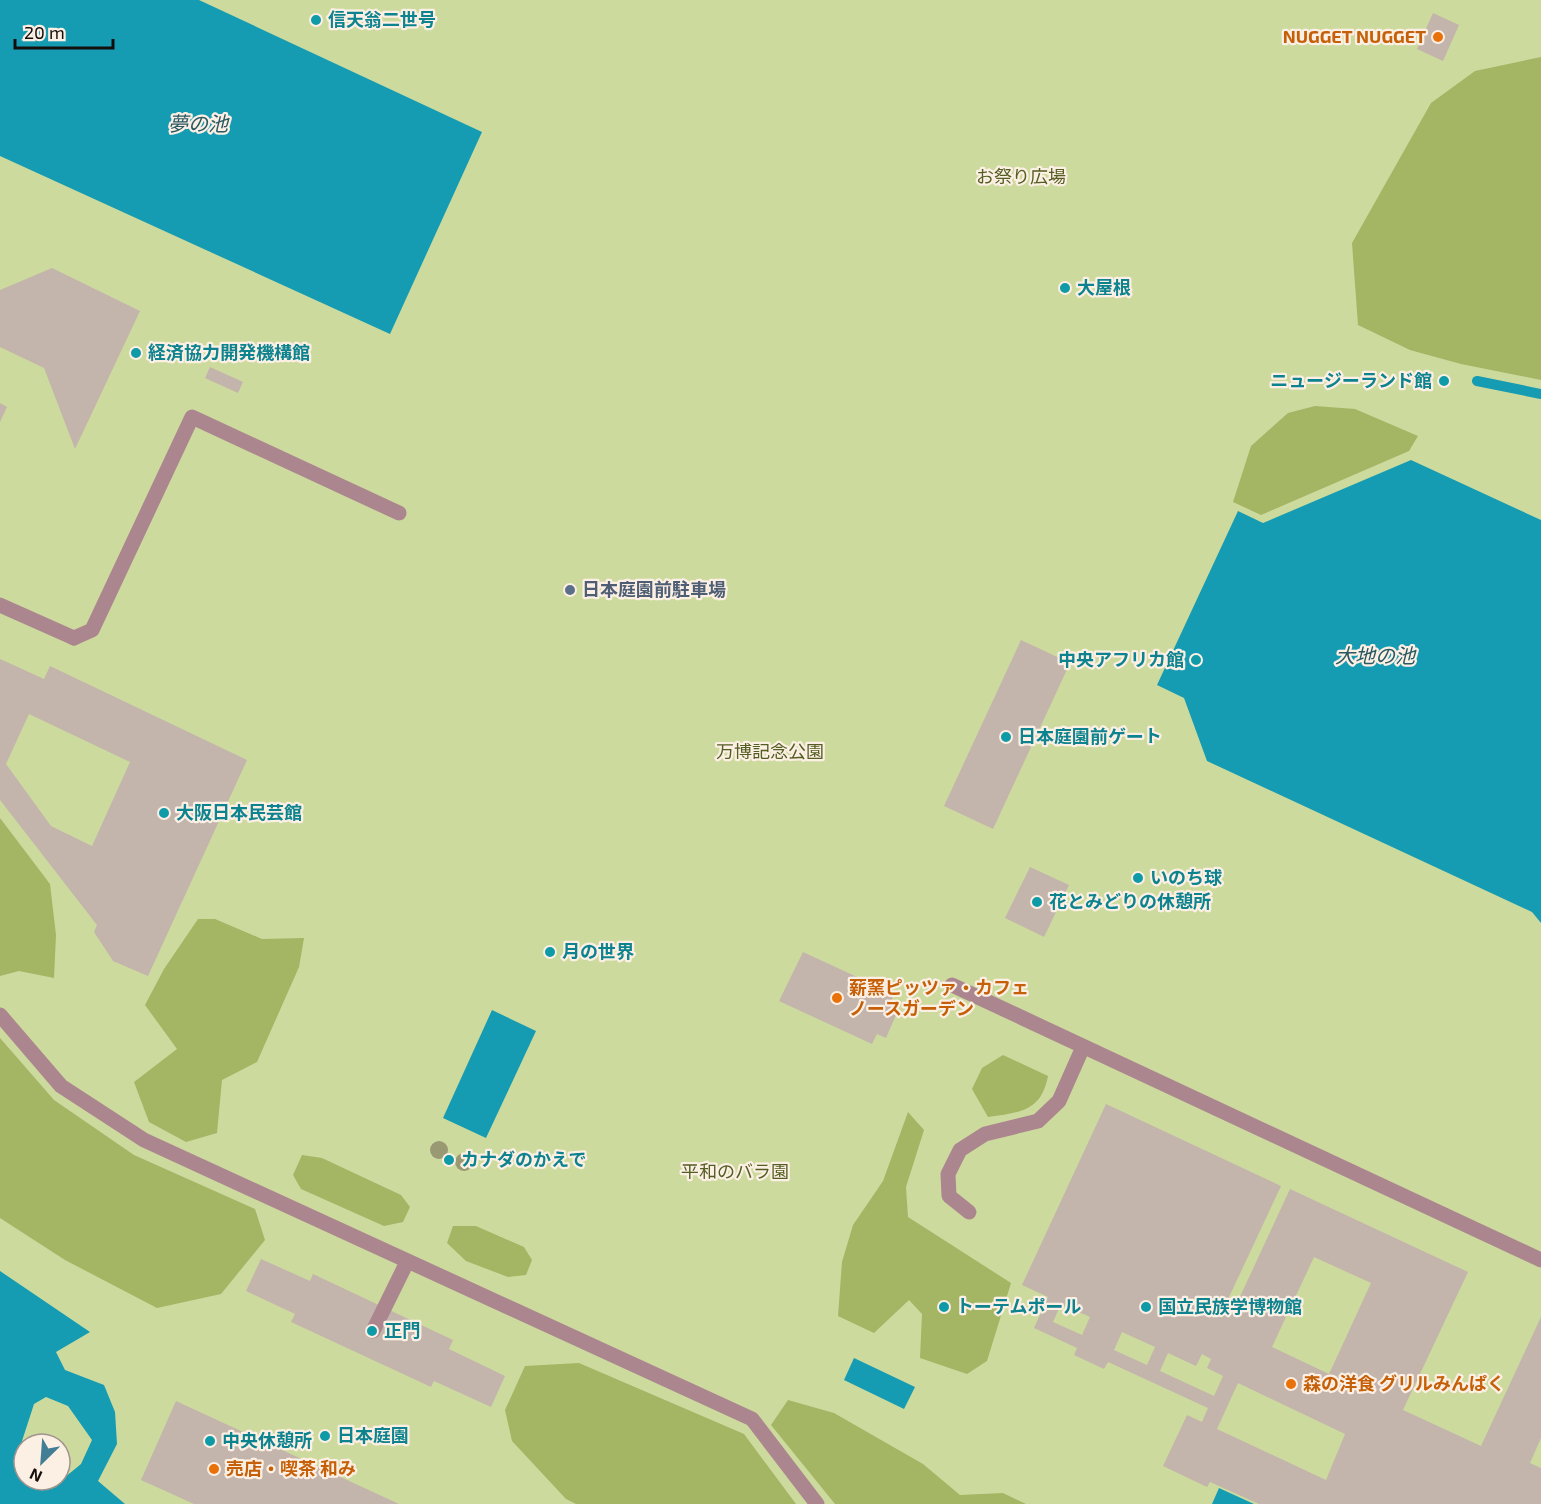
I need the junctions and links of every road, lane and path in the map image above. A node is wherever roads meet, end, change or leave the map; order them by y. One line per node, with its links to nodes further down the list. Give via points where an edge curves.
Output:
1 (399, 513): 2 (street, via 192,417 92,630 74,638)
2 (0, 605)
3 (952, 985): 5 (street)
4 (0, 1015): 8 (street, via 61,1086 144,1140)
5 (1083, 1047): 6 (street, via 1059,1101 1038,1121 985,1134 960,1150 948,1174 949,1196); 7 (street)
6 (969, 1212)
7 (1541, 1260)
8 (407, 1262): 9 (street); 10 (street, via 752,1419)
9 (373, 1331)
10 (817, 1504)

